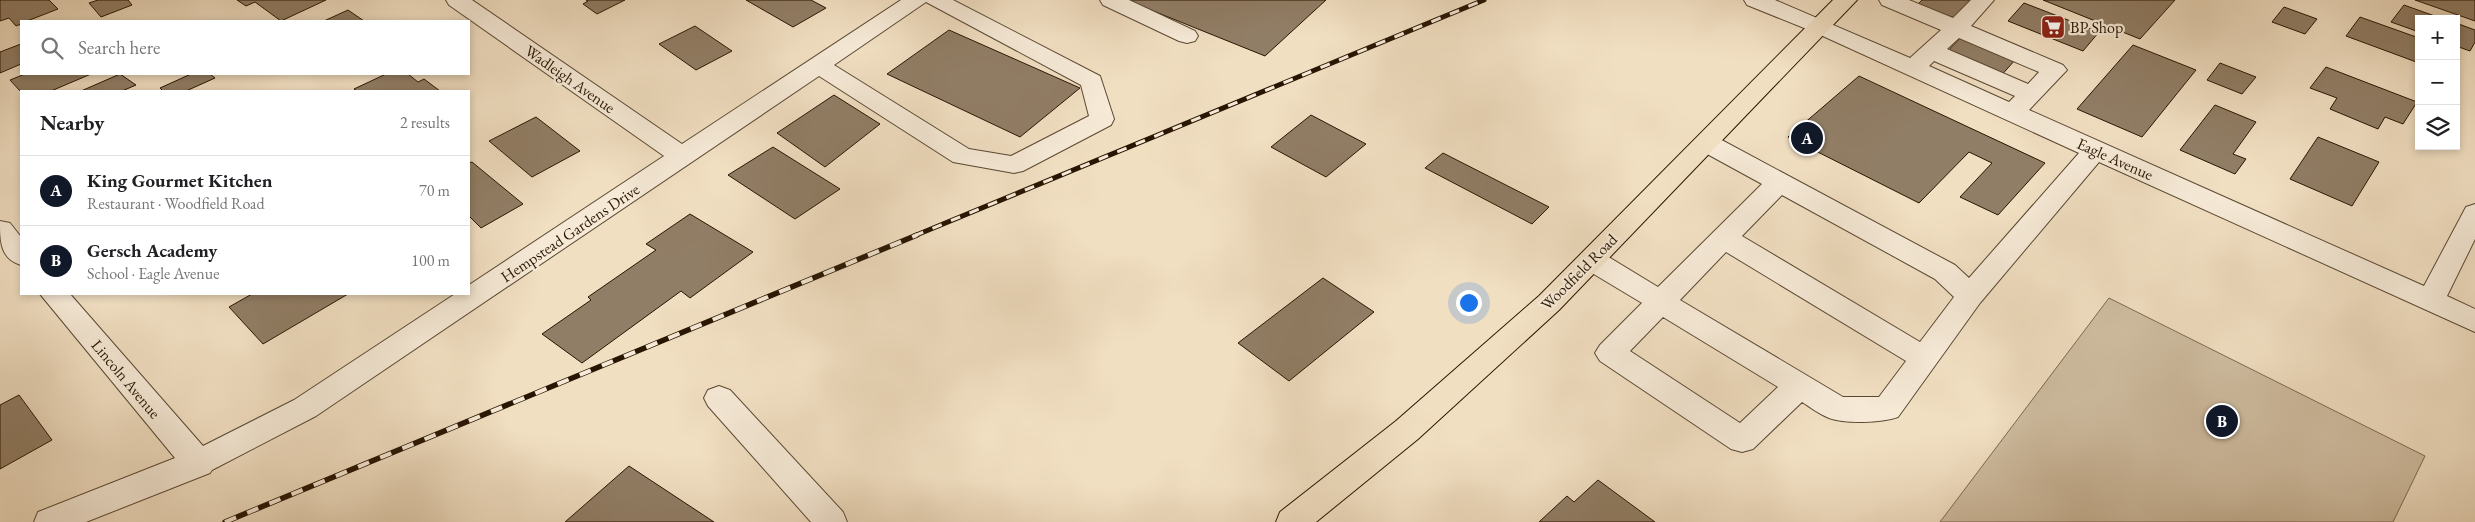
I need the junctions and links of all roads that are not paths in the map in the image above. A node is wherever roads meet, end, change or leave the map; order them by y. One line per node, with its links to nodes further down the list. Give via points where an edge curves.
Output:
1 (457, 0): 19 (street, Wadleigh Avenue)
2 (916, 0): 13 (street, Hempstead Gardens Drive)
3 (936, 0): 13 (street, via 1092,82 1102,119 1014,165 962,156)
4 (1111, 0): 11 (street)
5 (1755, 0): 9 (street, Eagle Avenue)
6 (1846, 0): 9 (main road, Woodfield Road)
7 (1983, 0): 10 (street)
8 (1905, 3): 10 (street)
9 (1822, 27): 14 (street, Eagle Avenue); 17 (main road, Woodfield Road)
10 (1956, 28): 12 (street); 15 (street, via 2055,70)
11 (1187, 36)
12 (1932, 51): 14 (street); 15 (street)
13 (819, 66): 19 (street, Hempstead Gardens Drive)
14 (1913, 68): 16 (street, Eagle Avenue)
15 (2031, 94): 16 (street)
16 (2012, 113): 18 (street, Eagle Avenue)
17 (1707, 143): 20 (street); 25 (main road, Woodfield Road)
18 (2095, 150): 27 (street); 28 (street, Eagle Avenue)
19 (684, 157): 34 (street, Hempstead Gardens Drive, via 305,408)
20 (1779, 182): 23 (street); 27 (street, via 1945,272)
21 (2475, 213): 28 (street)
22 (0, 230): 24 (street)
23 (1724, 238): 29 (street); 31 (street)
24 (20, 254)
25 (1592, 260): 29 (street); 37 (main road, Woodfield Road, via 1549,303 1407,430)
26 (55, 295): 34 (street, Lincoln Avenue)
27 (1970, 296): 31 (street)
28 (2430, 301): 30 (street, Eagle Avenue)
29 (1661, 302): 32 (street); 32 (street, via 1610,353 1742,440)
30 (2475, 321)
31 (1924, 358): 32 (street, via 1887,409 1838,409)
32 (1800, 386)
33 (719, 398): 36 (street)
34 (198, 464): 35 (street, Hempstead Gardens Drive)
35 (50, 522)
36 (831, 522)
37 (1292, 522)

